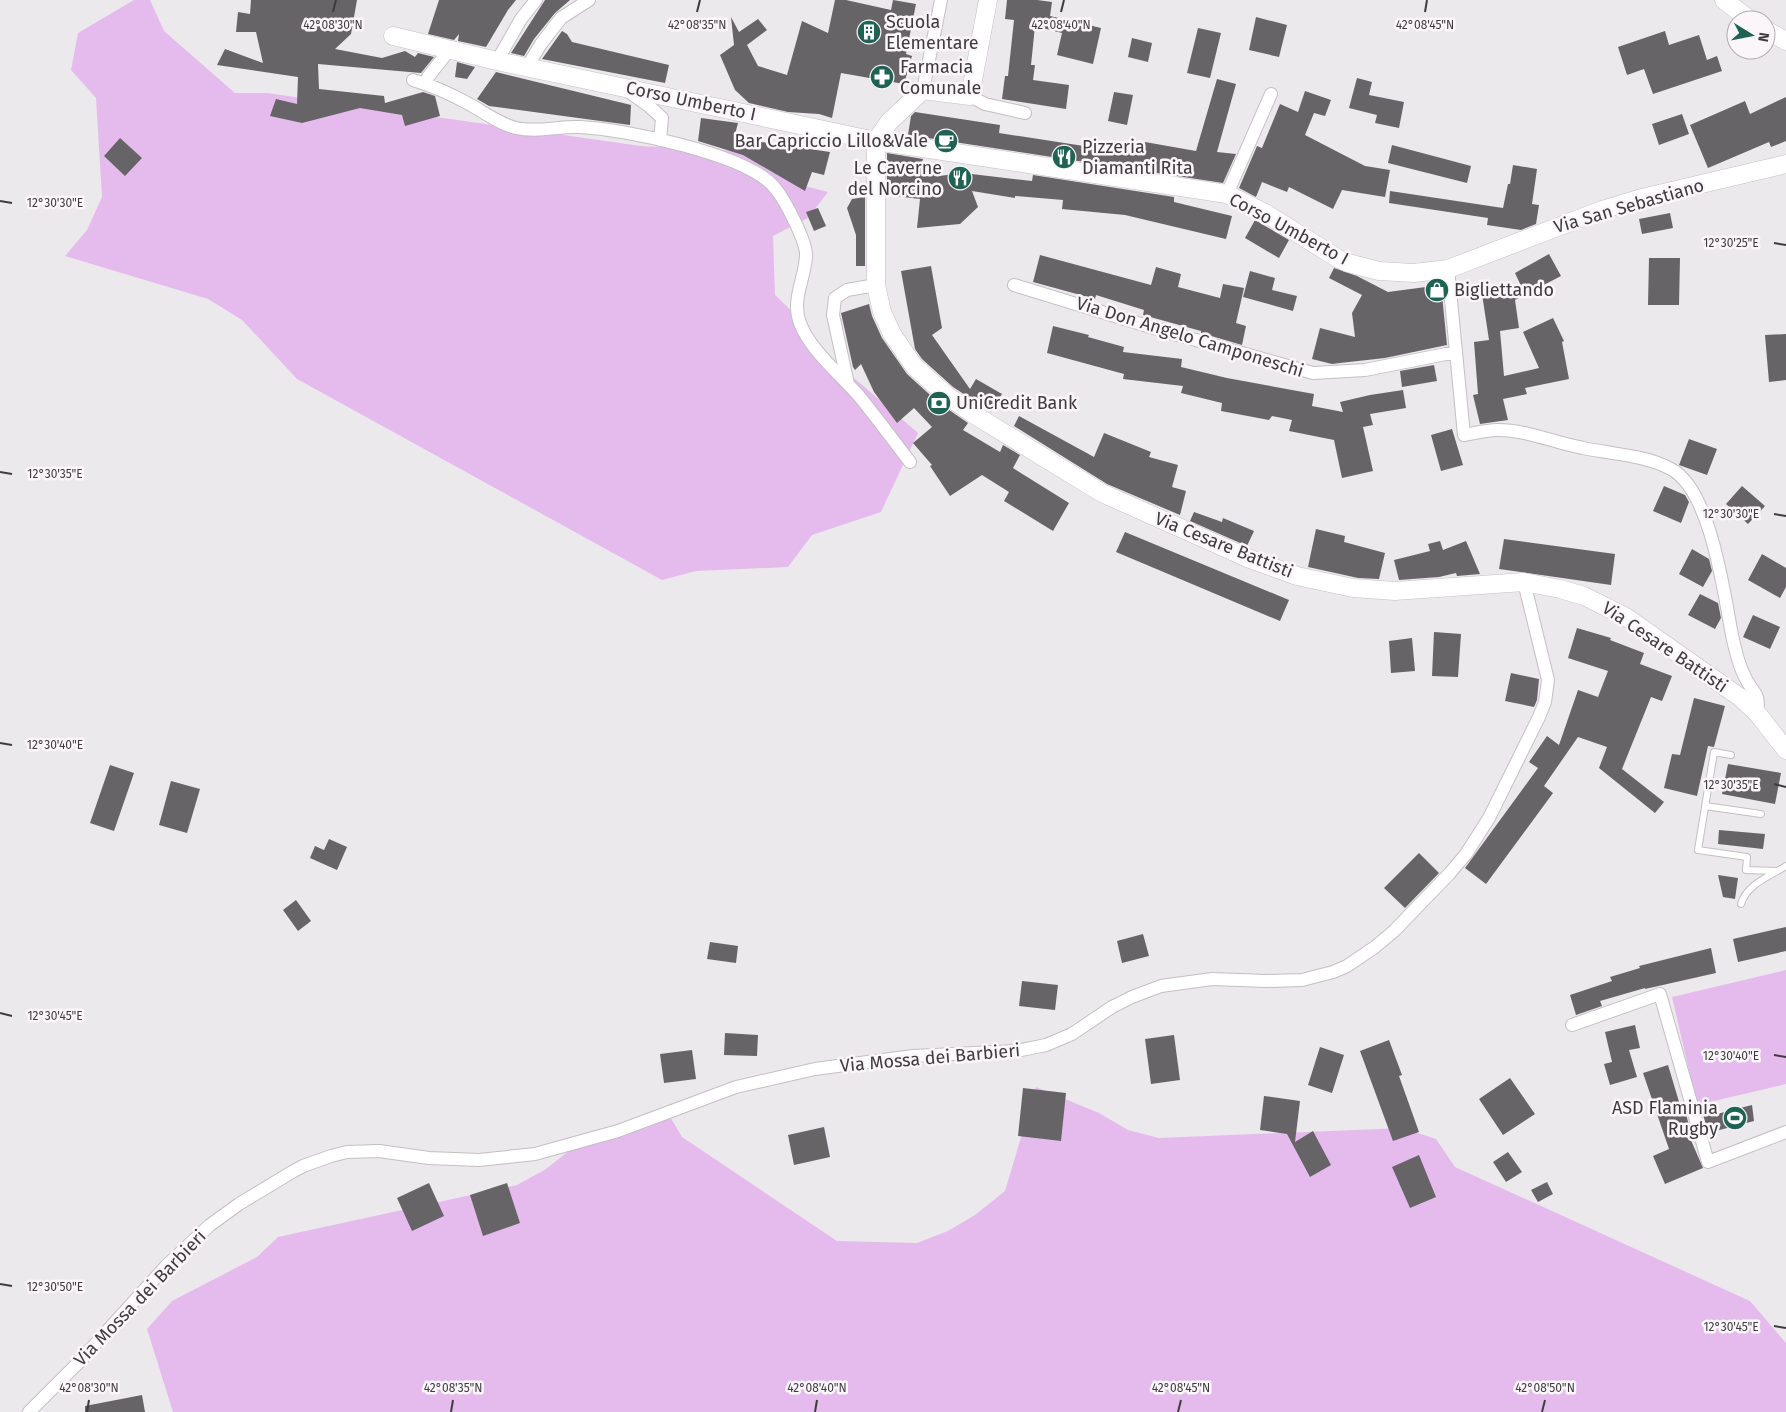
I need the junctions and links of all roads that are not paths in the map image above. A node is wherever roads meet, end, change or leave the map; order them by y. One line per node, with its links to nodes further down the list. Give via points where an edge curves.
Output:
1 (536, 0): 9 (street)
2 (589, 0): 10 (street, via 561,18)
3 (941, 0): 12 (street)
4 (988, 0): 14 (street)
5 (1724, 0): 6 (street)
6 (1737, 10)
7 (393, 36): 8 (street, Corso Umberto I)
8 (450, 49): 9 (street, Corso Umberto I); 16 (street, via 428,77 419,82 456,96 507,125 534,130 587,127)
9 (497, 60): 10 (street, Corso Umberto I)
10 (527, 67): 11 (street, Corso Umberto I)
11 (622, 87): 16 (street, via 662,118); 17 (street, Corso Umberto I)
12 (923, 90): 14 (street); 17 (street, via 889,122)
13 (1271, 94): 19 (street)
14 (970, 96): 15 (street, via 985,104)
15 (1025, 113)
16 (660, 140): 24 (street, via 739,163 764,177 776,189 806,248 797,304 800,324 809,341)
17 (876, 141): 19 (street, Corso Umberto I); 21 (street, Via Cesare Battisti)
18 (1786, 164): 20 (street, Via San Sebastiano, via 1602,210)
19 (1227, 194): 20 (street, Corso Umberto I, via 1348,263 1394,272)
20 (1448, 269): 23 (street)
21 (876, 285): 24 (street, via 847,290 835,298 832,315); 26 (street, Via Cesare Battisti, via 882,312 892,334 905,355 932,383 973,414 1129,506 1250,560 1333,584 1395,591)
22 (1014, 285): 23 (street, Via Don Angelo Camponeschi, via 1312,373 1365,370)
23 (1456, 352): 27 (street, via 1464,435 1505,431 1647,460 1674,470 1687,483 1709,530 1733,642 1744,677 1758,698)
24 (848, 384): 25 (street)
25 (910, 462)
26 (1524, 582): 27 (street, Via Cesare Battisti, via 1584,596 1616,611); 37 (street, Via Mossa dei Barbieri, via 1548,680 1539,717 1489,818 1466,854 1394,931 1347,966 1302,980 1212,979 1161,986 1125,1000 1072,1034 1046,1045 1016,1051 913,1056 815,1069 736,1087 618,1131 535,1154 494,1160 463,1160 379,1151 347,1152 322,1159 292,1172 210,1225 171,1261)
27 (1757, 713): 28 (street, Via Cesare Battisti)
28 (1786, 750)
29 (1731, 755): 30 (lane, via 1714,752)
30 (1705, 806): 31 (lane); 33 (lane, via 1698,850 1747,857 1746,870)
31 (1761, 814)
32 (1786, 866): 33 (lane)
33 (1777, 872): 34 (lane, via 1750,888)
34 (1741, 904)
35 (1572, 1024): 36 (street, via 1660,994 1708,1162)
36 (1786, 1132)
37 (29, 1412)

